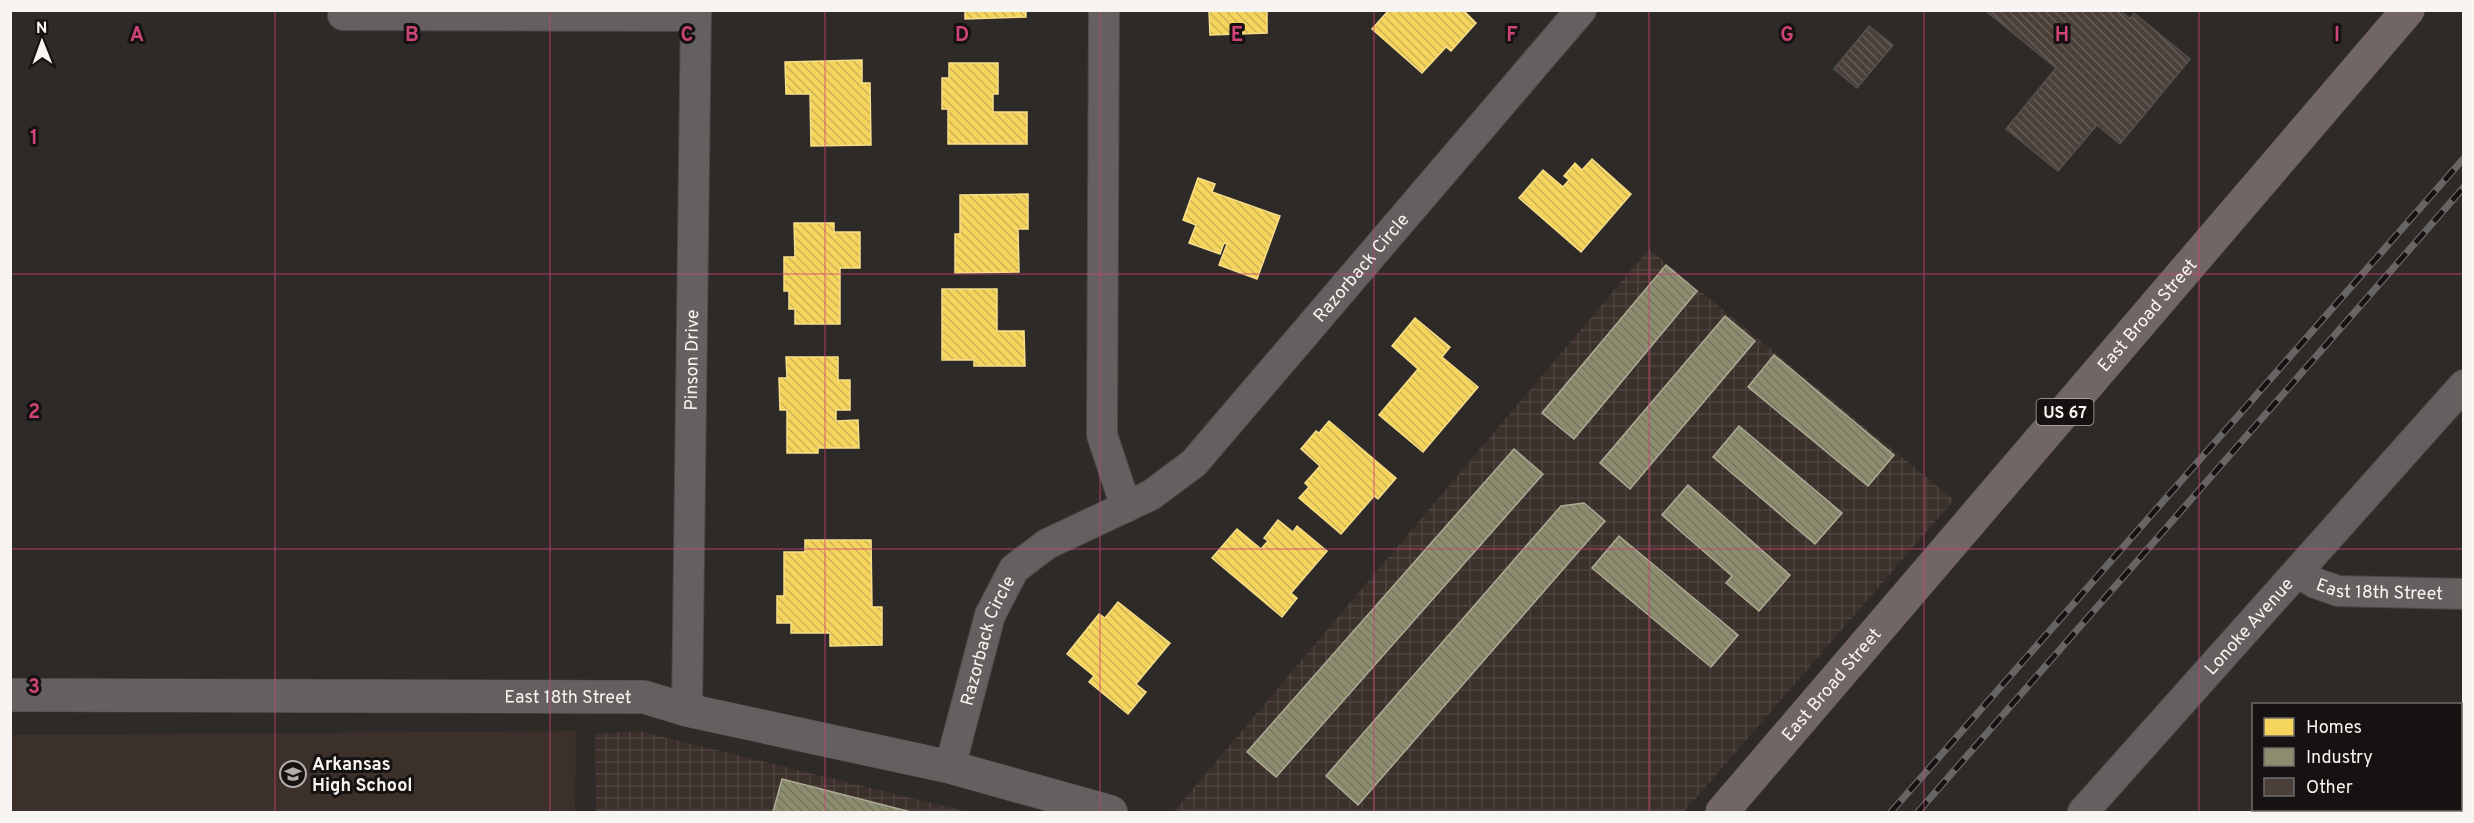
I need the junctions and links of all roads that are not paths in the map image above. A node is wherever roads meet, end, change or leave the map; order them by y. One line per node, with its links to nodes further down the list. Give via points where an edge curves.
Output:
1 (1104, 10): 7 (street, via 1102,435)
2 (1581, 10): 7 (street, Razorback Circle, via 1194,463)
3 (2408, 10): 14 (main road, East Broad Street / US 67)
4 (696, 13): 5 (street); 11 (street, Pinson Drive)
5 (342, 15)
6 (2463, 385): 8 (street, Lonoke Avenue)
7 (1126, 507): 12 (street, Razorback Circle, via 1047,544 1014,568 990,615)
8 (2298, 572): 9 (street, East 18th Street, via 2338,591); 15 (street, Lonoke Avenue)
9 (2463, 594)
10 (10, 695): 11 (street, East 18th Street, via 644,697)
11 (687, 710): 12 (street, East 18th Street)
12 (950, 767): 13 (street, East 18th Street)
13 (1111, 813)
14 (1722, 813)
15 (2083, 813)

